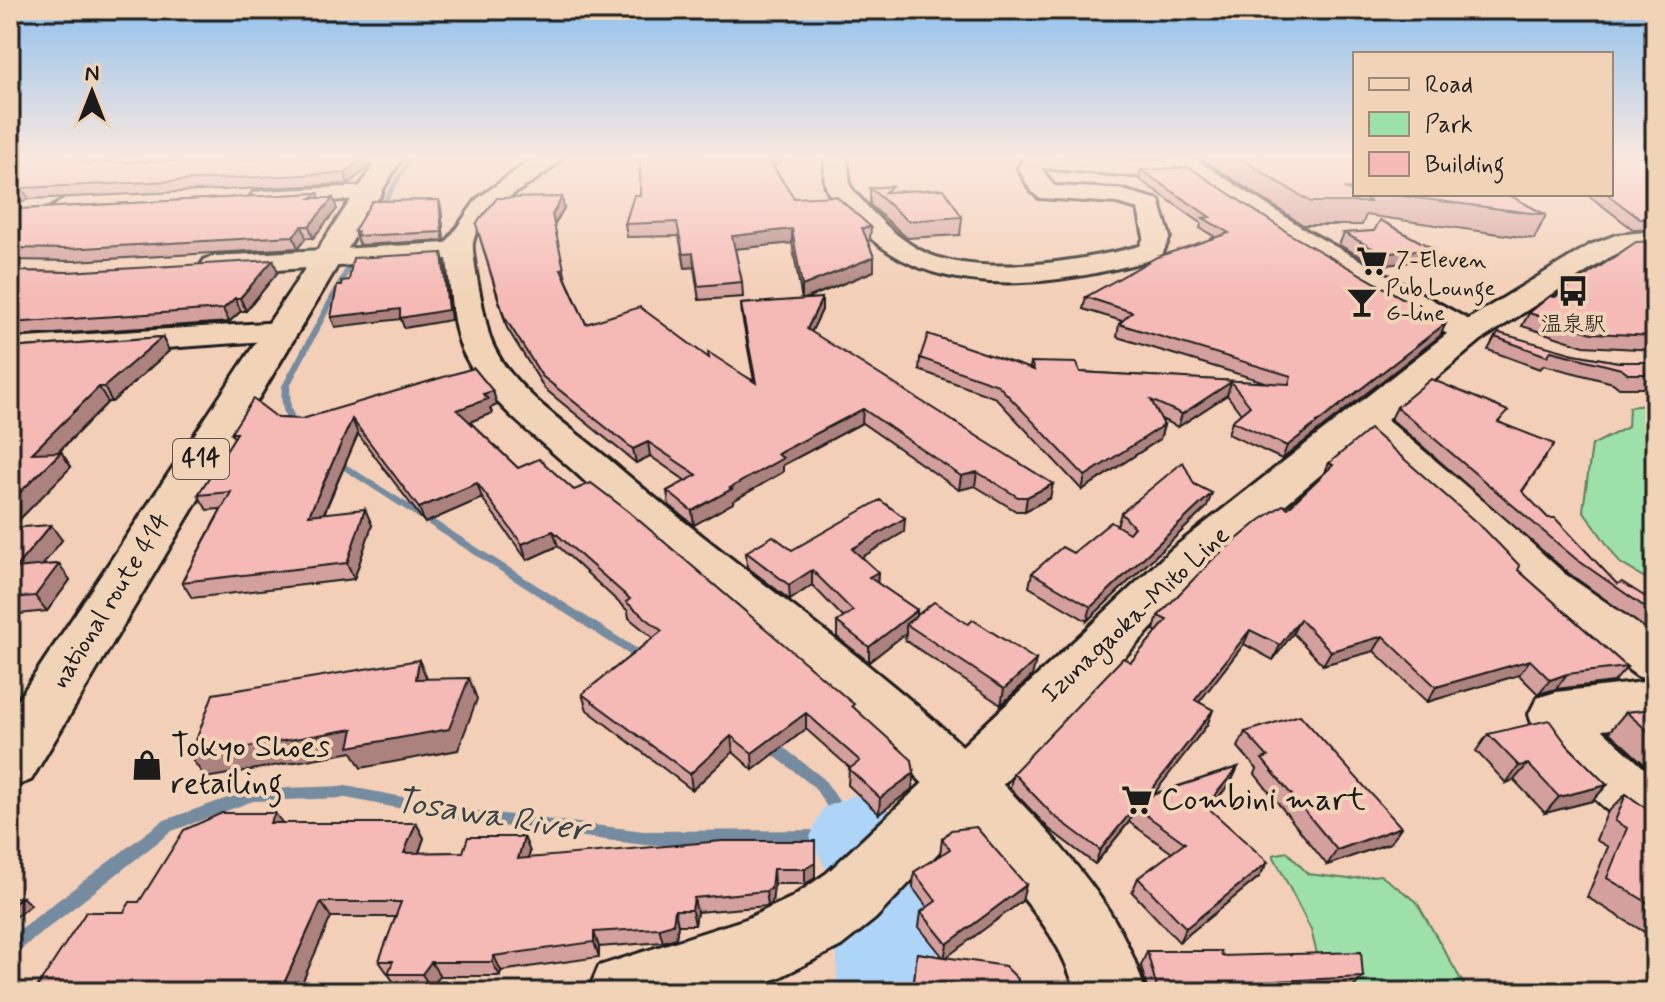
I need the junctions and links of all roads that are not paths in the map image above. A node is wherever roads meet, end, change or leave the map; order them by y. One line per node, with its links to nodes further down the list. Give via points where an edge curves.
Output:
1 (364, 203): 12 (main road, national route 414 / 414)
2 (488, 203): 11 (street, via 464,230)
3 (854, 203): 4 (street, via 898,249 937,266 977,271 1053,270 1151,251 1157,237 1150,205)
4 (1142, 203)
5 (1245, 203): 9 (street)
6 (24, 206): 7 (street)
7 (75, 207)
8 (1346, 233): 9 (street)
9 (1297, 236): 15 (street)
10 (1655, 239): 15 (main road, Izunagaoka-Mito Line, via 1600,251)
11 (460, 250): 12 (street); 21 (street, via 474,338 494,377 617,490 843,676)
12 (332, 258): 13 (street); 14 (main road, national route 414 / 414)
13 (185, 267)
14 (282, 332): 16 (street); 20 (main road, national route 414 / 414)
15 (1488, 334): 17 (main road, Izunagaoka-Mito Line)
16 (10, 349)
17 (1365, 420): 18 (street, via 1548,586); 21 (main road, Izunagaoka-Mito Line, via 1189,560)
18 (1655, 662)
19 (1655, 702): 22 (street, via 1556,714 1558,723 1622,787)
20 (10, 762)
21 (963, 783): 23 (main road, Izunagaoka-Mito Line, via 851,896 816,922 755,952); 24 (street, via 1077,916 1105,966)
22 (1655, 812)
23 (625, 992)
24 (1110, 992)

